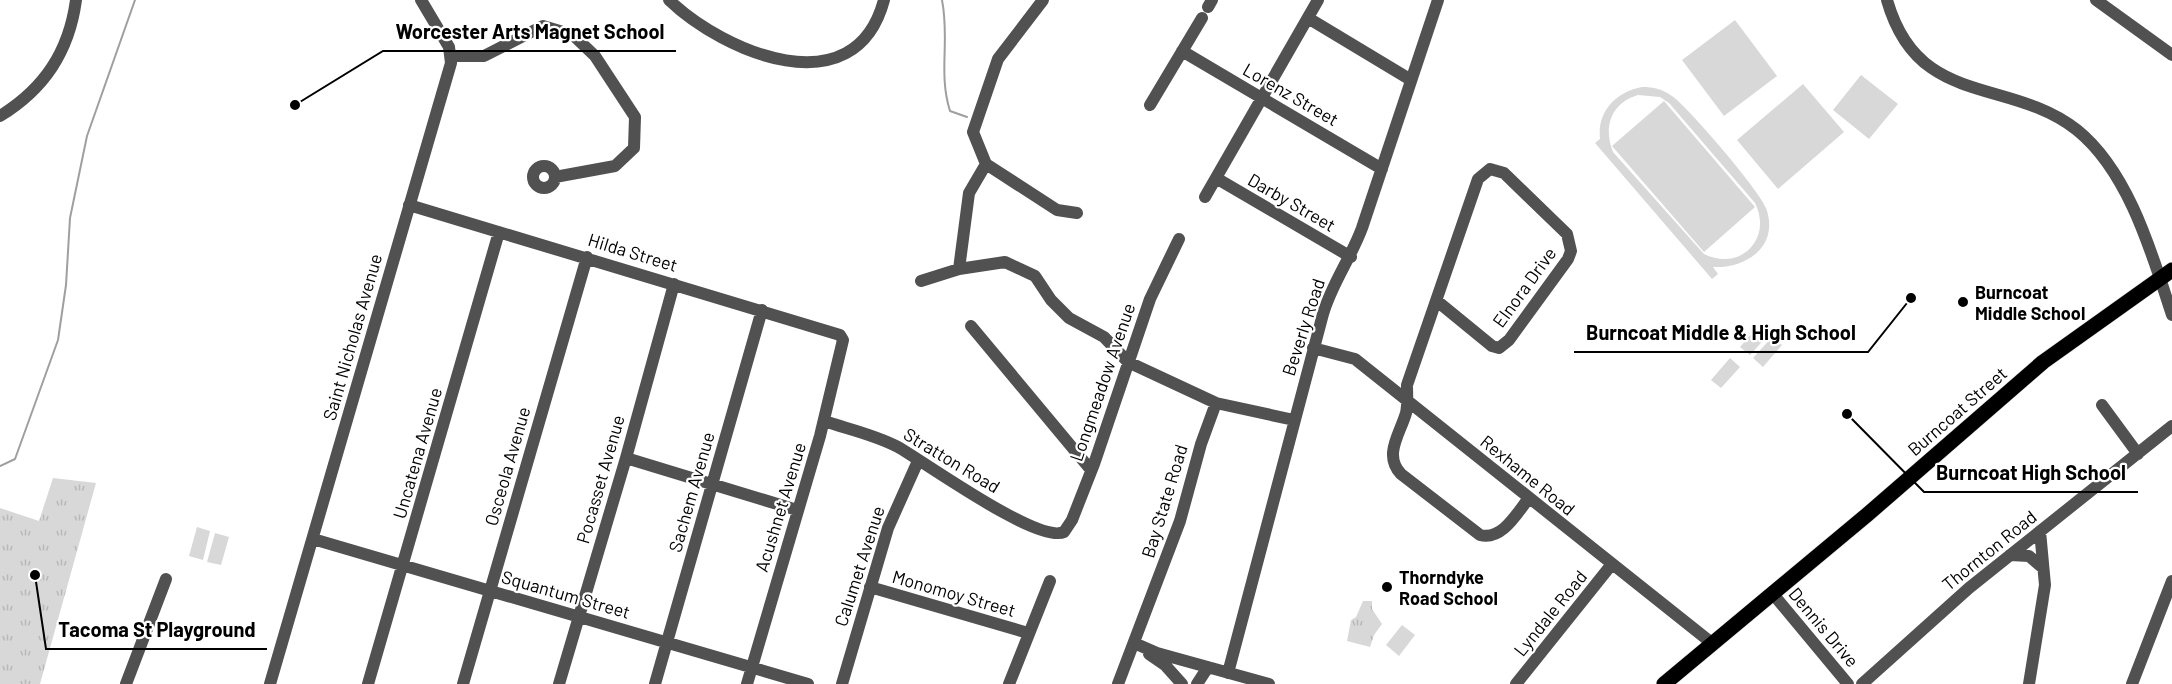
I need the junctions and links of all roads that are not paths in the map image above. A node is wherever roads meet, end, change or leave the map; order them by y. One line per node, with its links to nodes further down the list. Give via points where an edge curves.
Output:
1 (76, 0): 18 (street, via 70,31 55,65 30,95)
2 (669, 0): 3 (street, via 722,39 774,59 803,63 836,57 855,46 872,27)
3 (884, 0)
4 (1043, 0): 19 (street, via 998,59 973,132)
5 (1318, 0): 11 (street)
6 (1438, 0): 15 (street, Beverly Road)
7 (1887, 0): 31 (street, via 1906,43 1943,76 1977,91 2036,108 2088,140 2126,194)
8 (2096, 0): 13 (street)
9 (423, 3): 14 (street)
10 (1207, 8): 12 (street)
11 (1308, 18): 15 (street); 16 (street)
12 (1182, 51): 16 (street, Lorenz Street); 17 (street)
13 (2172, 55)
14 (452, 56): 21 (street, via 484,56 543,26 573,35 595,56 635,117 634,148 615,166); 24 (street, Saint Nicholas Avenue)
15 (1411, 80): 20 (street, Beverly Road)
16 (1262, 98): 20 (street, Lorenz Street); 22 (street)
17 (1150, 105)
18 (0, 116)
19 (986, 164): 25 (street, via 1057,210); 30 (street, via 969,194)
20 (1382, 169): 28 (street, Beverly Road)
21 (555, 177)
22 (1216, 178): 23 (street); 28 (street, Darby Street)
23 (1205, 197)
24 (409, 205): 26 (street, Hilda Street); 56 (street, Saint Nicholas Avenue)
25 (1077, 213)
26 (499, 232): 29 (street, Hilda Street); 58 (street, Uncatena Avenue)
27 (1179, 239): 40 (street, Longmeadow Avenue, via 1150,299)
28 (1350, 256): 39 (street, Beverly Road, via 1330,292)
29 (587, 257): 33 (street, Hilda Street); 65 (street, Osceola Avenue)
30 (959, 269): 32 (street); 40 (street, via 1005,262 1035,276 1069,318 1104,337)
31 (2166, 274): 36 (street); 66 (main road, Burncoat Street, via 2043,362)
32 (921, 280)
33 (674, 284): 35 (street, Hilda Street); 48 (street, Pocasset Avenue)
34 (1437, 302): 34 (street, Elnora Drive, via 1475,187 1490,169 1504,173 1567,234 1571,251 1568,259 1499,348); 41 (street, Elnora Drive, via 1407,385)
35 (762, 310): 38 (street, Hilda Street); 51 (street, Sachem Avenue)
36 (2172, 315)
37 (971, 326): 50 (street)
38 (843, 339): 45 (street, Acushnet Avenue)
39 (1312, 348): 41 (street, Rexhame Road, via 1355,359); 44 (street, Beverly Road)
40 (1128, 362): 42 (street); 50 (street, Longmeadow Avenue)
41 (1406, 399): 52 (street, Rexhame Road); 52 (street, Elnora Drive, via 1407,410 1392,462 1401,474 1470,530 1488,537 1502,531)
42 (1216, 403): 44 (street); 70 (street, Bay State Road, via 1180,521)
43 (2102, 405): 47 (street)
44 (1294, 420): 74 (street, Beverly Road)
45 (824, 421): 49 (street, Stratton Road, via 889,443); 53 (street, Acushnet Avenue)
46 (2172, 426): 47 (street, Thornton Road)
47 (2138, 454): 54 (street, Thornton Road)
48 (626, 458): 51 (street); 67 (street, Pocasset Avenue)
49 (918, 461): 55 (street, Stratton Road, via 1013,518); 64 (street, Calumet Avenue, via 891,518)
50 (1091, 470): 55 (street, Longmeadow Avenue, via 1072,519)
51 (712, 484): 53 (street); 69 (street, Sachem Avenue)
52 (1529, 498): 59 (street, Rexhame Road)
53 (797, 510): 73 (street, Acushnet Avenue)
54 (2040, 531): 57 (street, Thornton Road); 60 (street)
55 (1059, 534)
56 (313, 539): 58 (street, Squantum Street); 76 (street, Saint Nicholas Avenue)
57 (2010, 555): 60 (street, via 2029,556); 92 (street, Thornton Road)
58 (403, 564): 65 (street, Squantum Street); 77 (street, Uncatena Avenue)
59 (1612, 564): 71 (street, Rexhame Road); 89 (street, Lyndale Road)
60 (2043, 568): 93 (street, via 2043,598)
61 (166, 579): 75 (street)
62 (1050, 580): 68 (street)
63 (2172, 581): 94 (street)
64 (870, 587): 68 (street, Monomoy Street); 83 (street, Calumet Avenue)
65 (490, 591): 67 (street, Squantum Street); 78 (street, Osceola Avenue)
66 (1773, 594): 71 (main road, Burncoat Street); 91 (street, Dennis Drive)
67 (579, 616): 69 (street, Squantum Street); 79 (street, Pocasset Avenue)
68 (1028, 633): 84 (street)
69 (667, 642): 73 (street, Squantum Street); 80 (street, Sachem Avenue)
70 (1134, 643): 72 (street); 85 (street, Bay State Road); 86 (street, via 1165,665)
71 (1713, 644): 90 (main road, Burncoat Street)
72 (1208, 667): 74 (street); 87 (street)
73 (752, 668): 81 (street, Acushnet Avenue); 82 (street, Squantum Street)
74 (1228, 673): 88 (street)
75 (126, 684)
76 (270, 684)
77 (368, 684)
78 (463, 684)
79 (559, 684)
80 (655, 684)
81 (747, 684)
82 (808, 684)
83 (842, 684)
84 (1009, 684)
85 (1118, 684)
86 (1182, 684)
87 (1197, 684)
88 (1269, 684)
89 (1516, 684)
90 (1664, 684)
91 (1848, 684)
92 (1862, 684)
93 (2029, 684)
94 (2132, 684)

